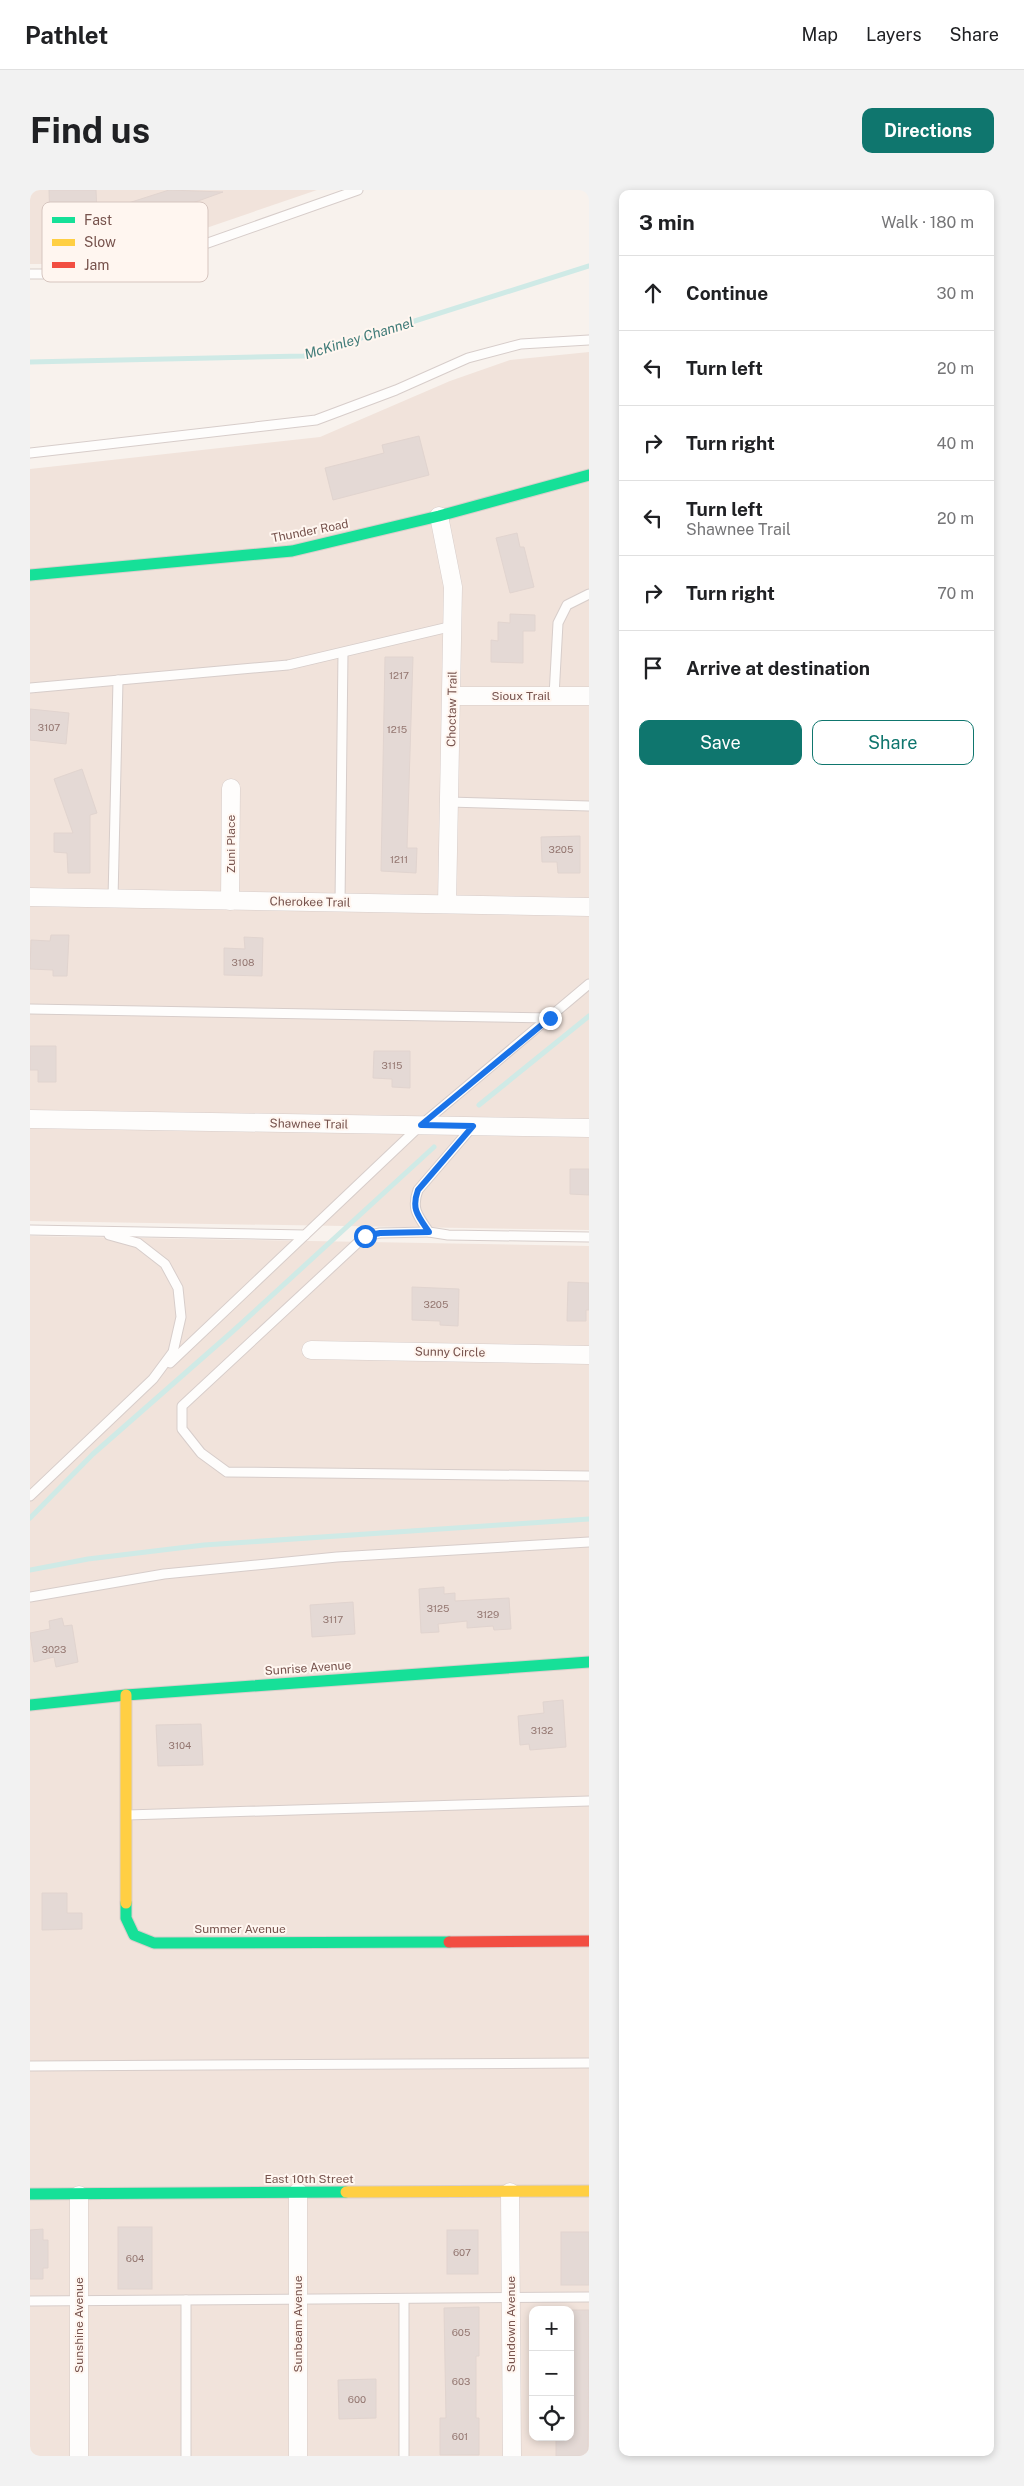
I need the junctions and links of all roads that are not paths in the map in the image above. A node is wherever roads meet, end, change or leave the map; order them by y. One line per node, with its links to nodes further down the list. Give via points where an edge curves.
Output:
1 (358, 190): 2 (lane)
2 (208, 243)
3 (589, 340): 4 (lane, via 521,344 468,358 316,420)
4 (30, 453)
5 (589, 474): 6 (street, Thunder Road)
6 (438, 516): 7 (street, Thunder Road, via 292,552); 9 (street, Choctaw Trail, via 454,587)
7 (30, 575)
8 (589, 594): 14 (lane, via 567,604 558,623)
9 (453, 626): 10 (lane); 13 (street, Choctaw Trail)
10 (343, 653): 11 (lane, via 288,665); 22 (lane)
11 (118, 680): 12 (lane); 20 (lane)
12 (30, 688)
13 (452, 696): 14 (street, Sioux Trail); 17 (street, Choctaw Trail)
14 (554, 696): 15 (street, Sioux Trail)
15 (589, 696)
16 (231, 788): 21 (street, Zuni Place)
17 (449, 802): 18 (lane); 23 (street, Choctaw Trail)
18 (589, 806)
19 (30, 897): 20 (street, Cherokee Trail)
20 (113, 899): 21 (street, Cherokee Trail)
21 (230, 901): 22 (street, Cherokee Trail)
22 (340, 902): 23 (street, Cherokee Trail)
23 (447, 904): 24 (street, Cherokee Trail)
24 (589, 907)
25 (589, 984): 27 (lane)
26 (30, 1009): 27 (lane)
27 (550, 1018): 29 (lane)
28 (30, 1119): 29 (street, Shawnee Trail)
29 (421, 1125): 30 (street, Shawnee Trail); 35 (lane)
30 (473, 1126): 31 (street, Shawnee Trail); 34 (lane, via 418,1190 413,1202)
31 (589, 1128)
32 (30, 1230): 33 (lane)
33 (94, 1231): 35 (lane); 39 (lane, via 138,1243 165,1264 178,1288 181,1317 173,1352)
34 (429, 1232): 36 (lane); 40 (lane, via 365,1236 182,1406 182,1429 201,1453 227,1472)
35 (305, 1235): 39 (lane)
36 (589, 1237)
37 (311, 1350): 38 (street, Sunny Circle)
38 (589, 1355)
39 (153, 1379): 41 (lane)
40 (589, 1476)
41 (30, 1496)
42 (589, 1542): 43 (lane, via 327,1558 164,1574)
43 (30, 1597)
44 (589, 1662): 45 (street, Sunrise Avenue)
45 (126, 1695): 46 (street, Sunrise Avenue); 48 (street, Summer Avenue)
46 (30, 1705)
47 (589, 1800): 48 (lane)
48 (127, 1815): 49 (street, Summer Avenue, via 126,1918 134,1936 154,1943)
49 (589, 1941)
50 (589, 2063): 51 (lane)
51 (30, 2066)
52 (298, 2192): 53 (street, East 10th Street); 56 (street, East 10th Street); 61 (street, Sunbeam Avenue)
53 (510, 2192): 54 (street, East 10th Street); 57 (street, Sundown Avenue)
54 (589, 2192)
55 (30, 2194): 56 (street, East 10th Street)
56 (79, 2194): 63 (street, Sunshine Avenue)
57 (511, 2297): 58 (lane); 59 (lane); 68 (street, Sundown Avenue)
58 (589, 2297)
59 (404, 2299): 61 (lane); 67 (lane)
60 (186, 2300): 61 (lane); 63 (lane); 65 (lane)
61 (298, 2300): 66 (street, Sunbeam Avenue)
62 (30, 2301): 63 (lane)
63 (79, 2301): 64 (street, Sunshine Avenue)
64 (79, 2456)
65 (186, 2456)
66 (298, 2456)
67 (404, 2456)
68 (512, 2456)

